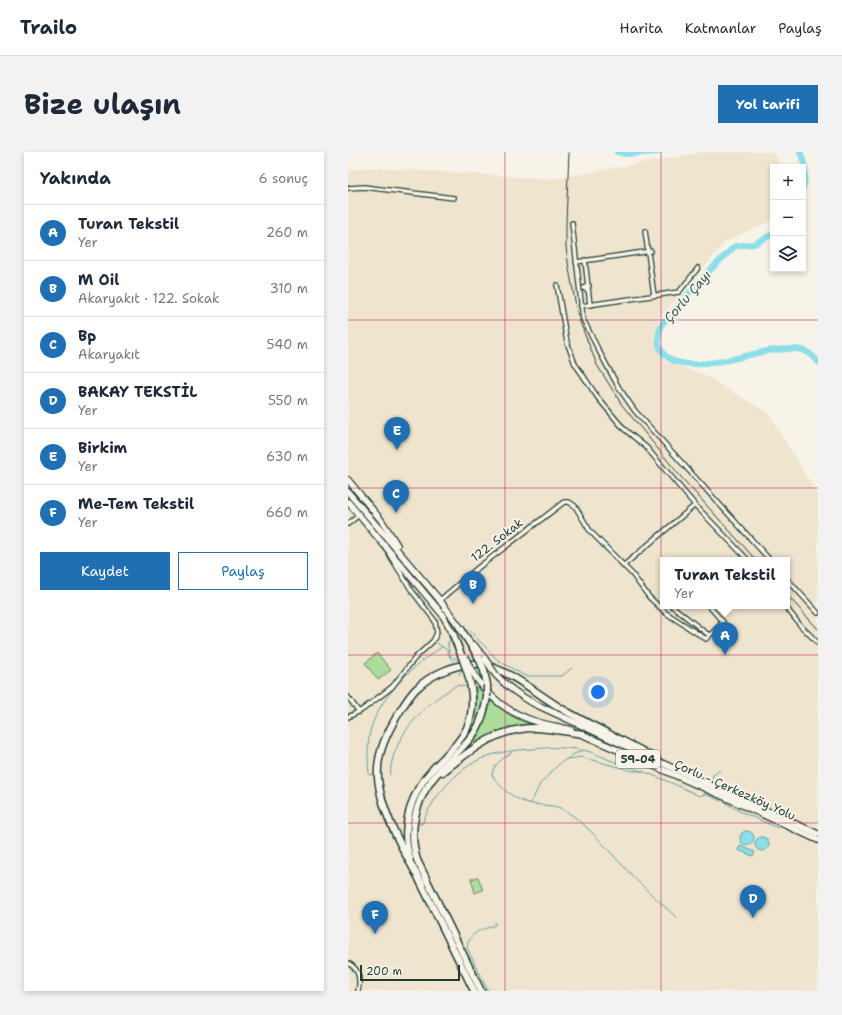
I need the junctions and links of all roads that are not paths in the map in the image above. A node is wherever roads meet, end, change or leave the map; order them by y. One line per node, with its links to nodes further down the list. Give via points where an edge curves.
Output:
1 (348, 188): 2 (street, via 364,187)
2 (454, 198)
3 (572, 223): 7 (street)
4 (644, 231): 5 (street)
5 (649, 251): 6 (street); 10 (street)
6 (585, 260): 7 (street); 11 (street)
7 (576, 262): 12 (street)
8 (698, 268): 10 (street, via 679,292)
9 (557, 285): 16 (street, via 567,342 575,364 598,398 624,429 646,447)
10 (654, 296): 11 (street)
11 (590, 305): 12 (street)
12 (581, 306): 22 (street, via 599,352 635,411)
13 (348, 480): 23 (main road, via 390,533)
14 (348, 492): 17 (main road)
15 (348, 502): 18 (main road)
16 (695, 505): 21 (street); 24 (street)
17 (364, 510): 18 (main road); 23 (main road)
18 (359, 514): 19 (street); 20 (main road)
19 (348, 524)
20 (377, 537): 34 (main road, via 442,614); 40 (street, via 412,591 436,621 437,634 392,687)
21 (745, 557)
22 (767, 557)
23 (405, 560): 26 (main road)
24 (623, 566): 26 (street, 122. Sokak, via 590,531 575,506 564,502); 27 (street)
25 (790, 582): 32 (street)
26 (440, 600): 33 (main road)
27 (660, 607)
28 (662, 609): 35 (street, via 706,639)
29 (676, 609): 35 (street)
30 (712, 609): 35 (street, via 723,622)
31 (787, 609): 36 (street)
32 (818, 613)
33 (460, 628): 37 (highway)
34 (452, 632): 38 (highway, bridge)
35 (710, 635)
36 (818, 643)
37 (482, 658): 43 (main road, Çorlu - Çerkezköy Yolu / 59-04, bridge, via 496,675 519,695); 44 (highway, bridge, via 487,697 476,731 430,782)
38 (469, 669): 42 (main road, Çorlu - Çerkezköy Yolu / 59-04, via 484,690 510,711 532,721); 47 (highway, via 473,695 466,728 453,748 421,783 409,812 408,847)
39 (348, 697): 40 (street)
40 (359, 712): 41 (street)
41 (348, 717)
42 (583, 734): 44 (highway, via 536,728 517,729 500,734 480,743 442,772); 46 (main road, Çorlu - Çerkezköy Yolu / 59-04)
43 (656, 760): 45 (main road, Çorlu - Çerkezköy Yolu / 59-04); 47 (highway, via 564,710 497,669 473,664 435,675 416,689 395,719 384,741 378,769 384,806 409,862)
44 (419, 800): 48 (highway, via 413,829 415,854)
45 (818, 834)
46 (818, 840)
47 (422, 884): 48 (highway)
48 (448, 932): 51 (highway); 52 (highway)
49 (348, 963): 50 (street, via 358,972)
50 (358, 991)
51 (474, 991)
52 (481, 991)

